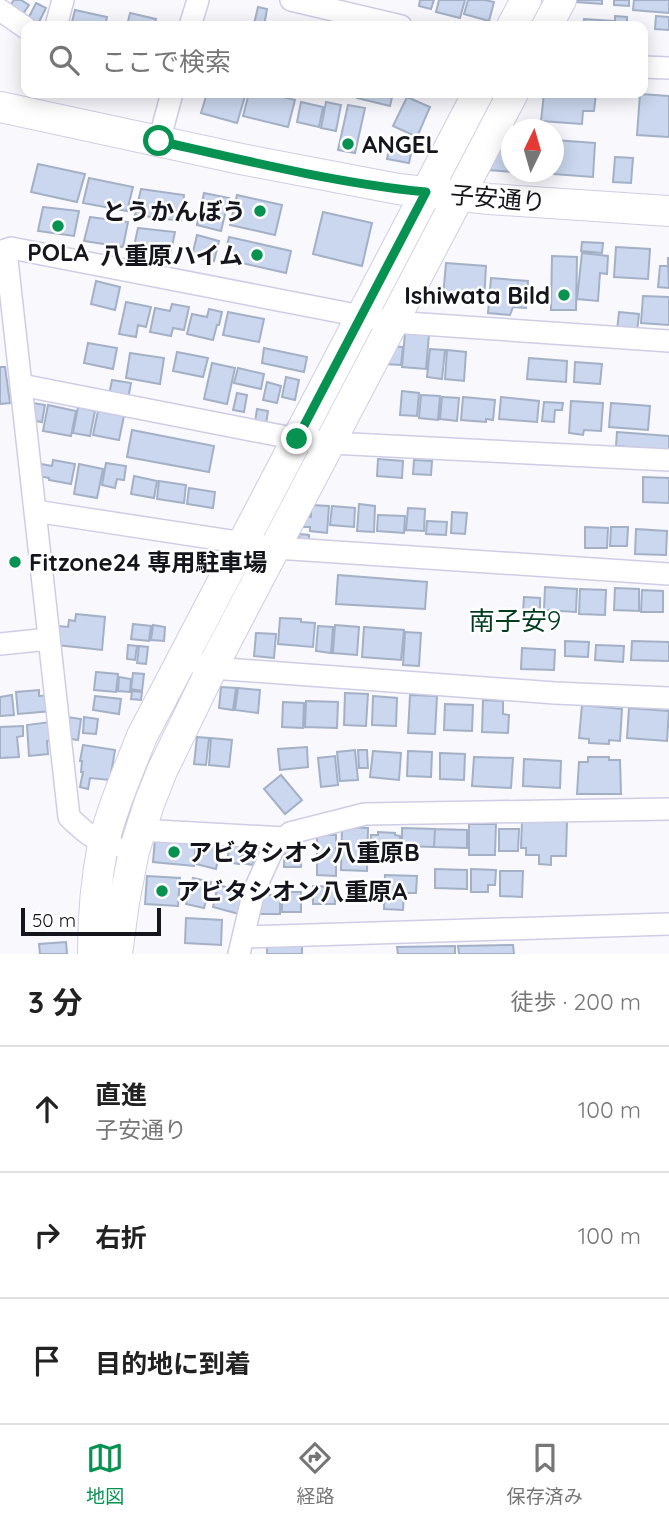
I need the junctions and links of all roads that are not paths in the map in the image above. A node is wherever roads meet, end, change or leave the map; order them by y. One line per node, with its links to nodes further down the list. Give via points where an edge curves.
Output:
1 (62, 0): 7 (street)
2 (198, 0): 8 (street)
3 (291, 0): 9 (street)
4 (526, 0): 10 (street)
5 (561, 0): 11 (street)
6 (0, 10): 12 (street)
7 (57, 21)
8 (192, 21)
9 (380, 21)
10 (515, 21)
11 (550, 21)
12 (21, 25)
13 (648, 67): 14 (street)
14 (669, 68)
15 (171, 98): 19 (street)
16 (475, 98): 20 (street)
17 (510, 98): 21 (street)
18 (0, 107): 19 (street, 子安通り)
19 (159, 141): 20 (street, 子安通り, via 334,178)
20 (426, 192): 21 (street, 子安通り); 24 (street)
21 (459, 196): 22 (street, 子安通り); 25 (street)
22 (669, 211)
23 (3, 251): 24 (street, via 11,248); 27 (street)
24 (361, 316): 25 (street); 28 (street)
25 (392, 322): 26 (street); 29 (street)
26 (669, 341)
27 (20, 385): 28 (street); 31 (street)
28 (297, 439): 29 (street); 32 (street)
29 (331, 443): 30 (street); 33 (street)
30 (669, 460)
31 (35, 511): 32 (street); 35 (street)
32 (243, 543): 33 (street); 37 (street)
33 (276, 548): 34 (street); 38 (street)
34 (669, 574)
35 (49, 639): 36 (street); 43 (street, via 69,817)
36 (0, 644)
37 (181, 661): 38 (street); 43 (street, via 142,736)
38 (212, 668): 39 (street); 42 (street, via 162,771)
39 (669, 698)
40 (669, 808): 41 (street, via 365,814)
41 (285, 838): 42 (street); 45 (street, via 274,847 254,891)
42 (137, 840): 43 (street); 47 (street)
43 (104, 844): 46 (street)
44 (669, 924): 45 (street)
45 (241, 946)
46 (93, 954)
47 (117, 954)

